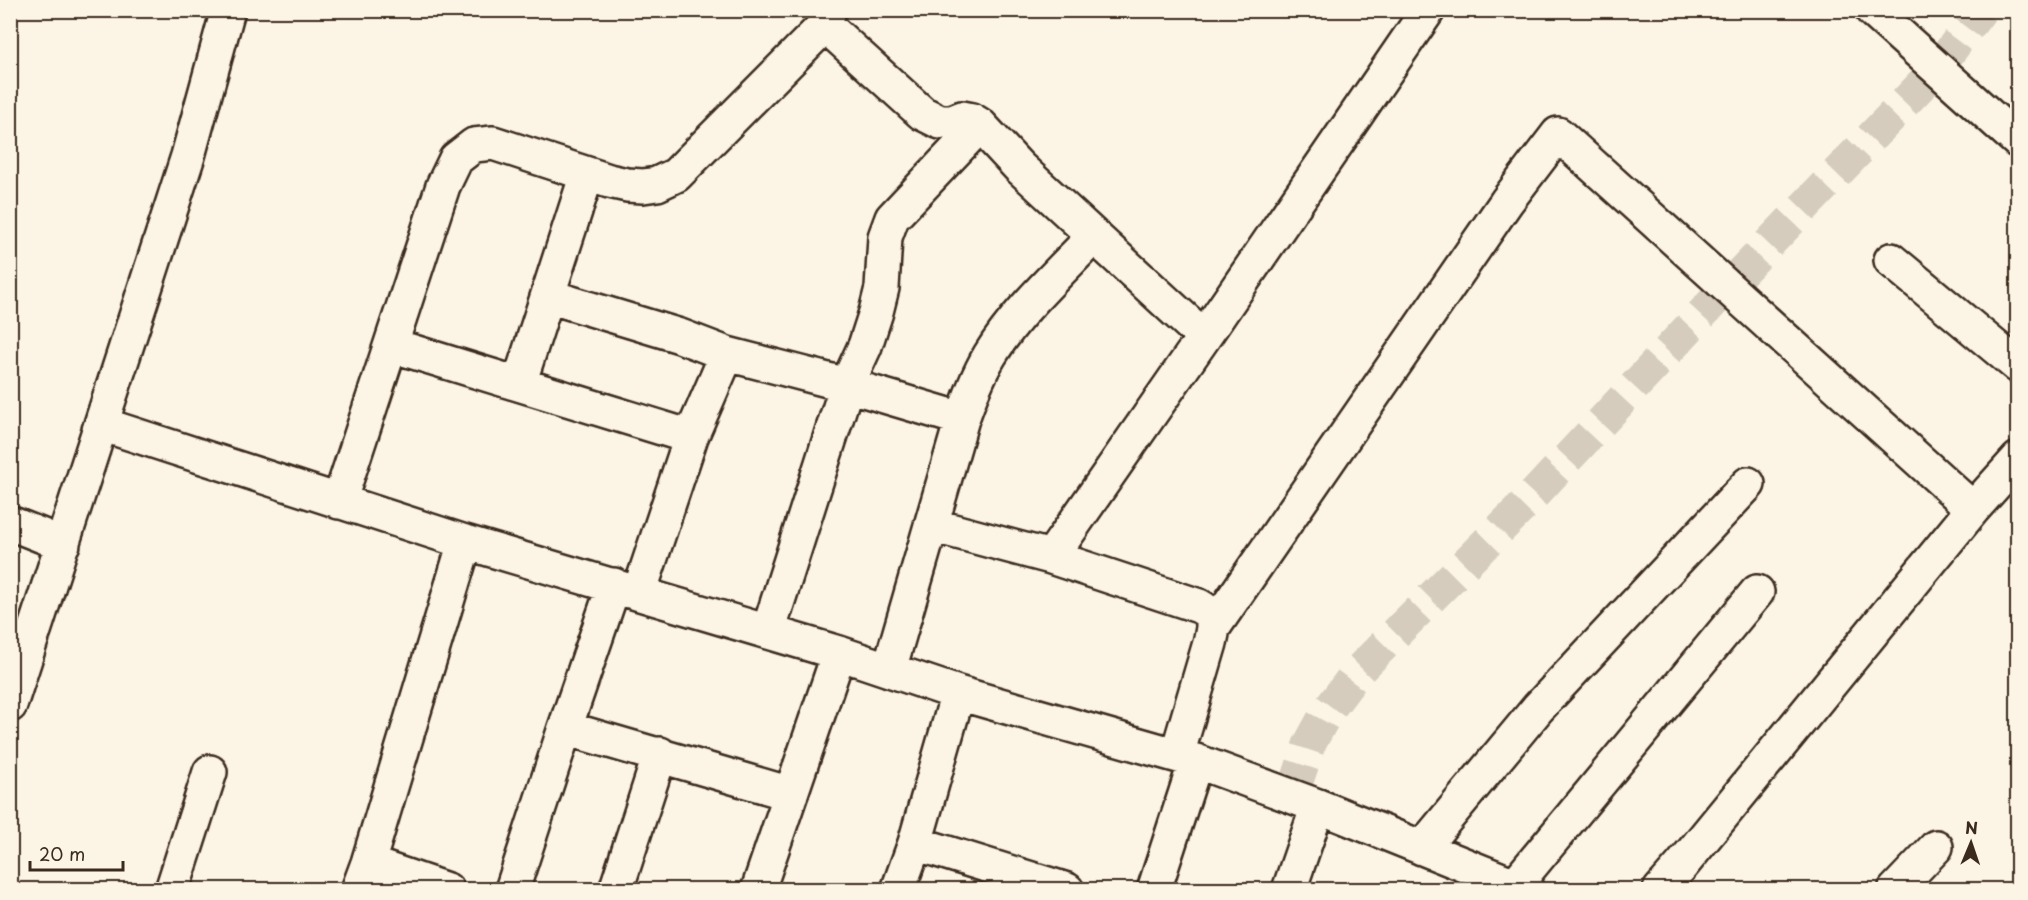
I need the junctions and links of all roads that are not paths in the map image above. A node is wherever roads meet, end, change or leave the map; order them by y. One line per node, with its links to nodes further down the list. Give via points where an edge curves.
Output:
1 (228, 10): 18 (street, via 188,156)
2 (1428, 10): 11 (street)
3 (1872, 10): 6 (street)
4 (827, 18): 5 (street, via 922,113 940,122 962,118); 7 (street, via 676,175 643,186)
5 (980, 125): 8 (street); 16 (street, via 892,218 885,237 882,288 876,312)
6 (2018, 141)
7 (587, 174): 10 (street); 12 (street, via 493,142 474,145 456,159 443,186)
8 (1094, 236): 11 (street); 17 (street, via 1010,327 975,384)
9 (1891, 261): 14 (street)
10 (548, 296): 13 (street); 15 (street)
11 (1204, 337): 28 (street)
12 (391, 345): 15 (street); 22 (street)
13 (727, 354): 16 (street); 19 (street)
14 (2018, 366)
15 (519, 384): 19 (street)
16 (847, 385): 17 (street); 32 (street)
17 (962, 419): 25 (street)
18 (101, 424): 22 (street); 27 (street)
19 (691, 437): 29 (street)
20 (2018, 459): 23 (street)
21 (1748, 484): 45 (street, via 1538,708)
22 (339, 502): 26 (street)
23 (1973, 508): 31 (street, via 1558,134 1507,201); 58 (street)
24 (10, 523): 27 (street)
25 (932, 525): 28 (street); 34 (street)
26 (465, 542): 29 (street); 46 (street)
27 (63, 543): 36 (street)
28 (1051, 557): 31 (street, via 1199,606 1213,618)
29 (626, 589): 32 (street); 37 (street)
30 (1757, 592): 48 (street)
31 (1213, 628): 39 (street)
32 (768, 632): 33 (street)
33 (839, 653): 34 (street); 41 (street)
34 (889, 670): 35 (street)
35 (958, 693): 39 (street); 43 (street)
36 (10, 705)
37 (566, 728): 38 (street); 51 (street)
38 (660, 754): 41 (street); 52 (street)
39 (1186, 758): 42 (street); 56 (street)
40 (210, 772): 49 (street)
41 (791, 794): 53 (street)
42 (1318, 806): 45 (street); 57 (street)
43 (915, 843): 47 (street); 54 (street)
44 (1936, 847): 59 (street)
45 (1422, 848): 48 (street)
46 (363, 876): 50 (street)
47 (1008, 881): 55 (street)
48 (1521, 887)
49 (172, 890)
50 (447, 890)
51 (512, 890)
52 (616, 890)
53 (758, 890)
54 (898, 890)
55 (1067, 890)
56 (1154, 890)
57 (1289, 890)
58 (1660, 890)
59 (1895, 890)

